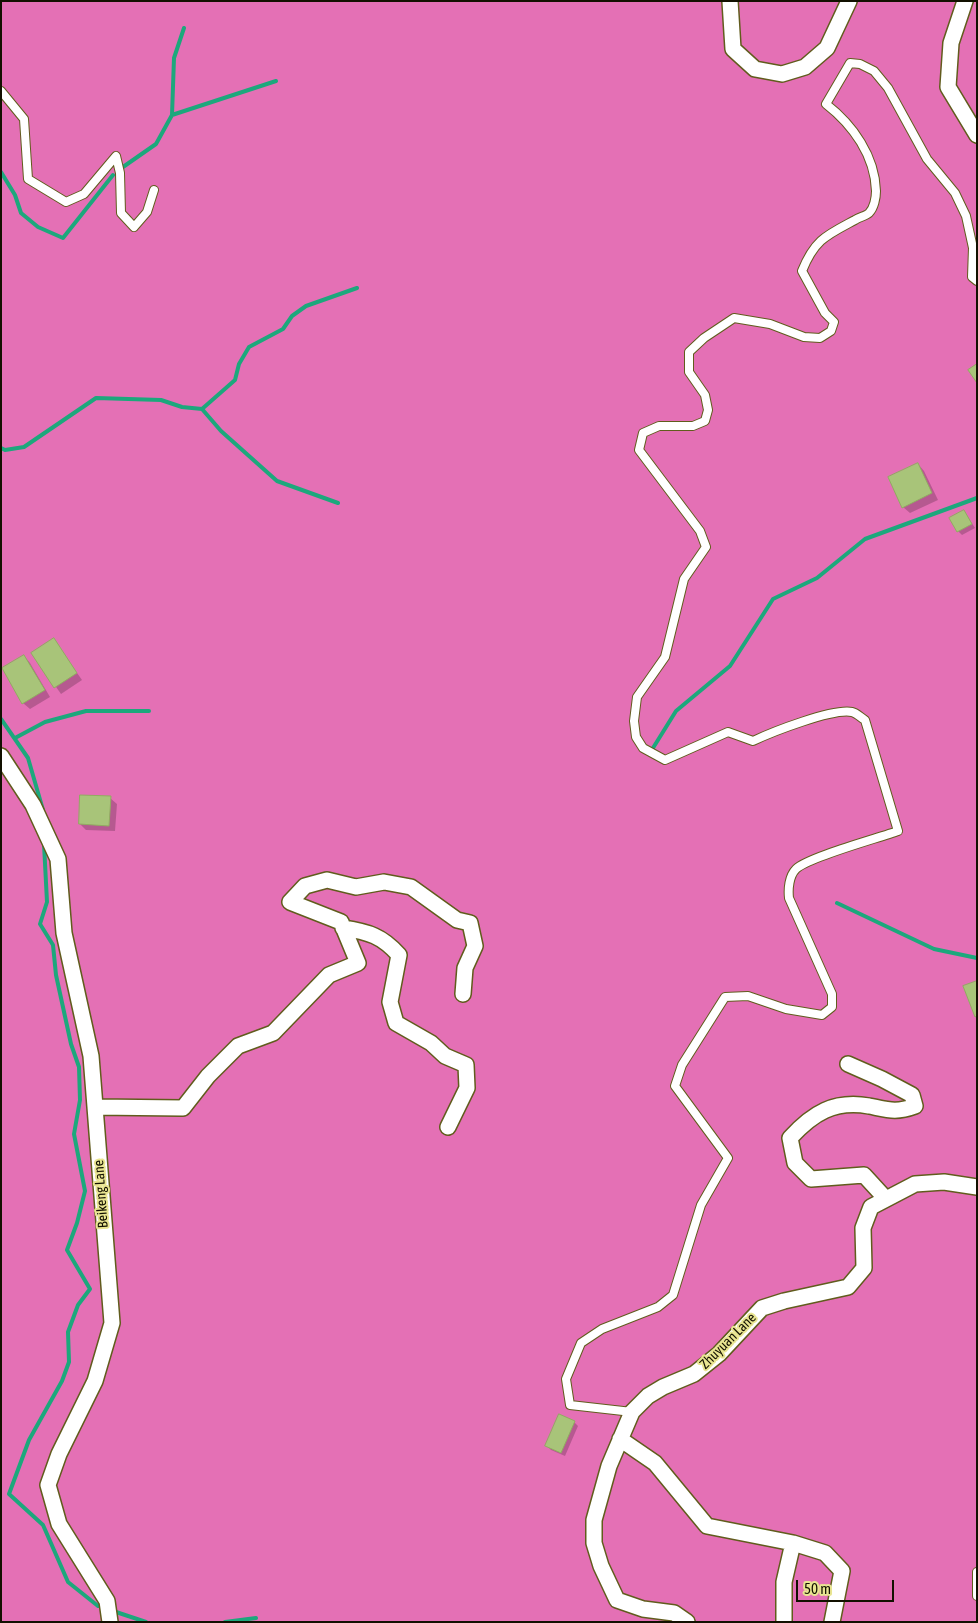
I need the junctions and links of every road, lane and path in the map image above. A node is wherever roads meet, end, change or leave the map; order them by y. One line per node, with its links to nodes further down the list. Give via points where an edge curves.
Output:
1 (730, 1): 2 (street, via 733,49 755,69 782,74 805,67 827,48)
2 (849, 1)
3 (965, 1): 5 (street, via 951,44 948,87)
4 (1, 91): 6 (lane, via 24,119 28,179 66,202 84,194 116,156 121,213 134,226 148,212)
5 (977, 136)
6 (154, 190)
7 (977, 281): 16 (lane, via 972,277 973,248 966,216 955,193 927,159 888,88 874,71 850,63 826,104 849,126 867,151 873,168 876,198 869,213 822,239 810,251 802,270 825,313 834,322 831,331 820,338 804,337 770,324 734,318 689,352 690,372 705,395 708,410 704,421 693,426 659,426 642,433 639,450 700,531 706,547 684,579 665,658 637,697 636,738 643,748 666,760 728,732 752,741 771,732 839,712 854,712 865,720 898,831 796,869 788,887 789,898 832,994 832,1007 822,1015 786,1009 748,996 725,997 682,1065 675,1086 728,1158 701,1205 673,1295 658,1307 602,1329 580,1343 566,1379 570,1405)
8 (1, 756): 12 (street, Beikeng Lane, via 33,805 58,858 64,933 91,1056)
9 (344, 928): 10 (street, via 341,922 290,902 305,886 327,880 356,887 384,882 411,887 458,920 470,923 475,946 465,968); 12 (street, via 358,963 329,975 274,1033 238,1046 208,1076 183,1108); 13 (street, via 364,931 387,941 399,955 390,1002 396,1023 432,1043 446,1056 466,1064 467,1088)
10 (463, 994)
11 (848, 1064): 15 (street, via 912,1095 915,1106 898,1112 838,1105 807,1119 790,1138 795,1163 811,1179 864,1176)
12 (95, 1108): 21 (street, Beikeng Lane, via 112,1323 95,1382 59,1454 48,1486 59,1524 107,1601)
13 (448, 1127)
14 (977, 1186): 15 (street, Zhuyuan Lane, via 944,1182 915,1184)
15 (886, 1199): 16 (street, Zhuyuan Lane, via 871,1207 863,1228 864,1268 848,1287 762,1308 719,1354 694,1374 663,1386)
16 (632, 1412): 17 (street, Zhuyuan Lane)
17 (620, 1439): 18 (street, via 655,1463 707,1526); 22 (street, Zhuyuan Lane, via 594,1520 594,1543 601,1566 617,1600 643,1609 674,1613)
18 (793, 1542): 23 (street, via 784,1582); 24 (street, via 825,1553 842,1571)
19 (977, 1572): 20 (lane)
20 (977, 1596)
21 (110, 1622)
22 (687, 1622)
23 (784, 1622)
24 (832, 1622)

